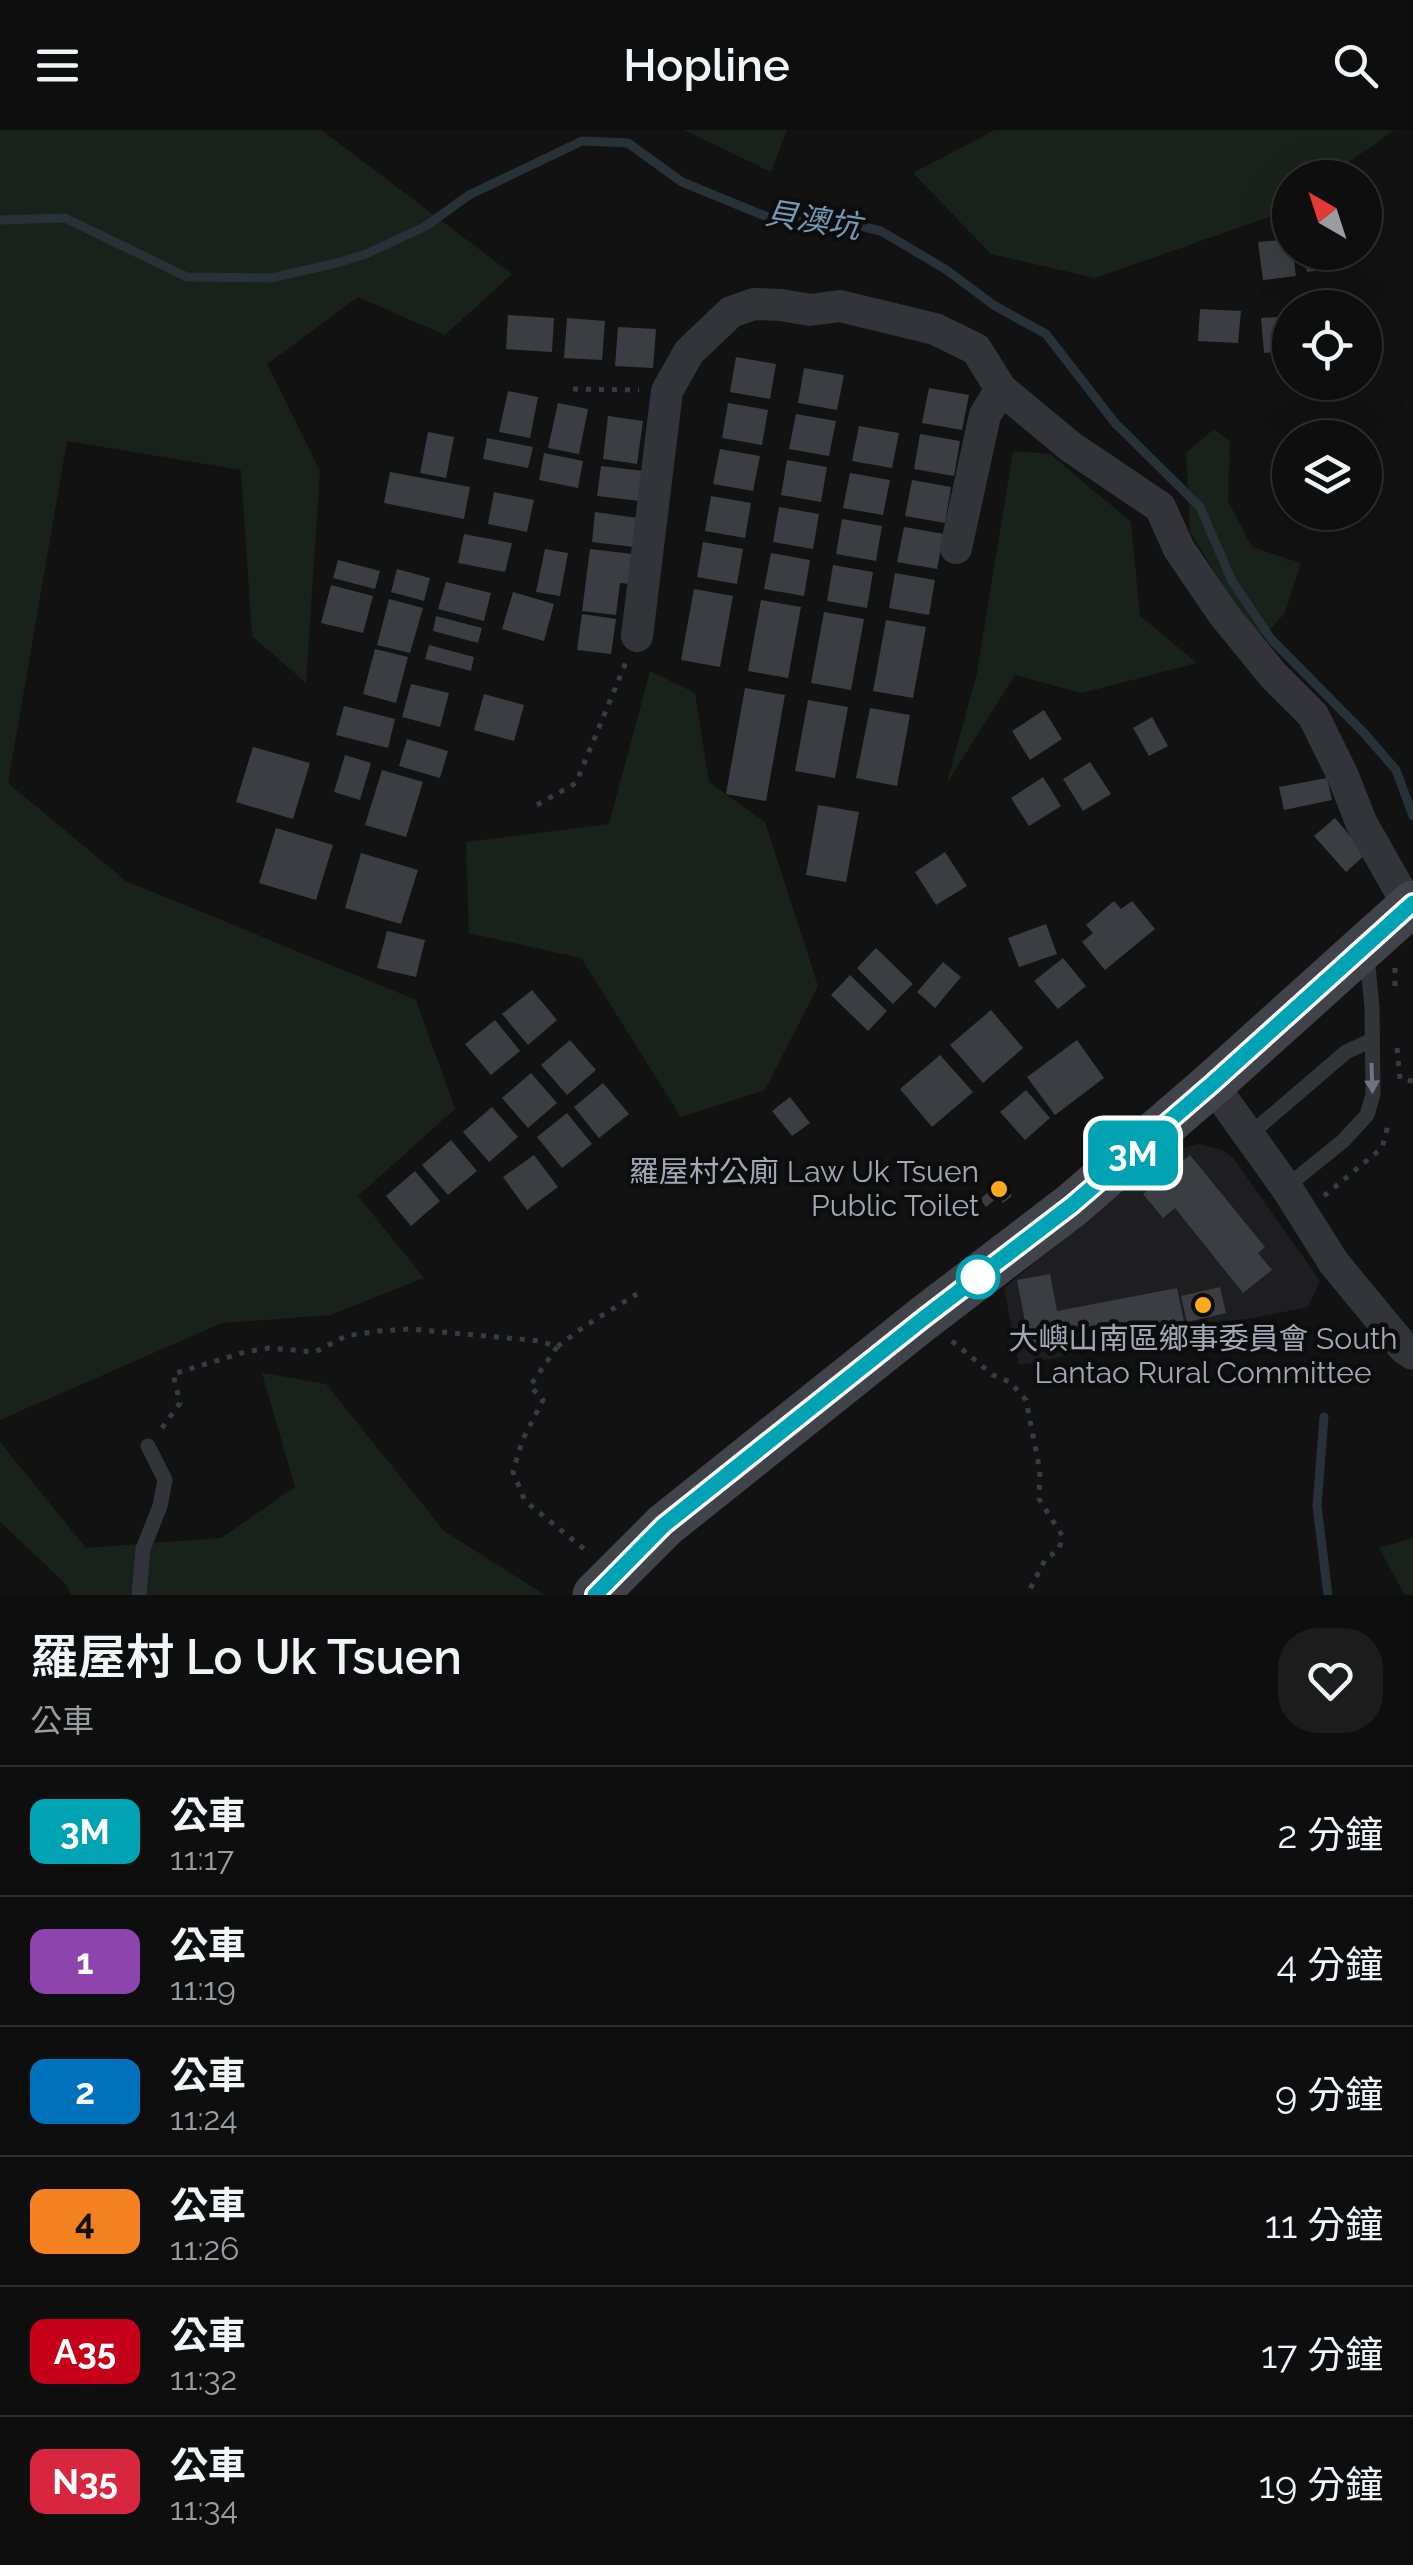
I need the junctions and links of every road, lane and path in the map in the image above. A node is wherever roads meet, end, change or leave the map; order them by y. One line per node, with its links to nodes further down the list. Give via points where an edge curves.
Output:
1 (573, 389): 3 (path)
2 (1001, 389): 3 (street, via 976,349 935,329 840,306 754,304 732,312 689,352); 4 (street, via 985,415); 7 (street, via 1070,447 1160,507 1179,549 1224,615 1313,715 1361,822)
3 (667, 391): 5 (street)
4 (956, 548)
5 (637, 636): 6 (path, via 576,782)
6 (538, 805)
7 (1411, 905): 8 (main road)
8 (1380, 956): 9 (path); 10 (lane); 13 (main road)
9 (1396, 1000)
10 (1370, 1041): 15 (lane, via 1346,1052); 16 (lane, one-way to 16, via 1373,1094 1366,1114)
11 (1397, 1046): 12 (path, via 1400,1078)
12 (1413, 1081)
13 (1212, 1084): 15 (street); 23 (main road, via 1072,1205)
14 (1391, 1113): 17 (path, via 1382,1148 1322,1197)
15 (1250, 1134): 16 (street)
16 (1286, 1187): 21 (street, via 1334,1263)
17 (1326, 1207)
18 (637, 1294): 20 (path)
19 (949, 1338): 25 (path, via 1026,1400 1039,1499 1063,1537)
20 (557, 1347): 22 (path, via 410,1329 346,1336 315,1352 244,1352 173,1374 180,1404); 23 (path, via 530,1386 542,1400 512,1472 526,1502)
21 (1413, 1354)
22 (148, 1446): 24 (lane, via 165,1480 143,1549)
23 (597, 1578)
24 (139, 1595)
25 (1027, 1595)

